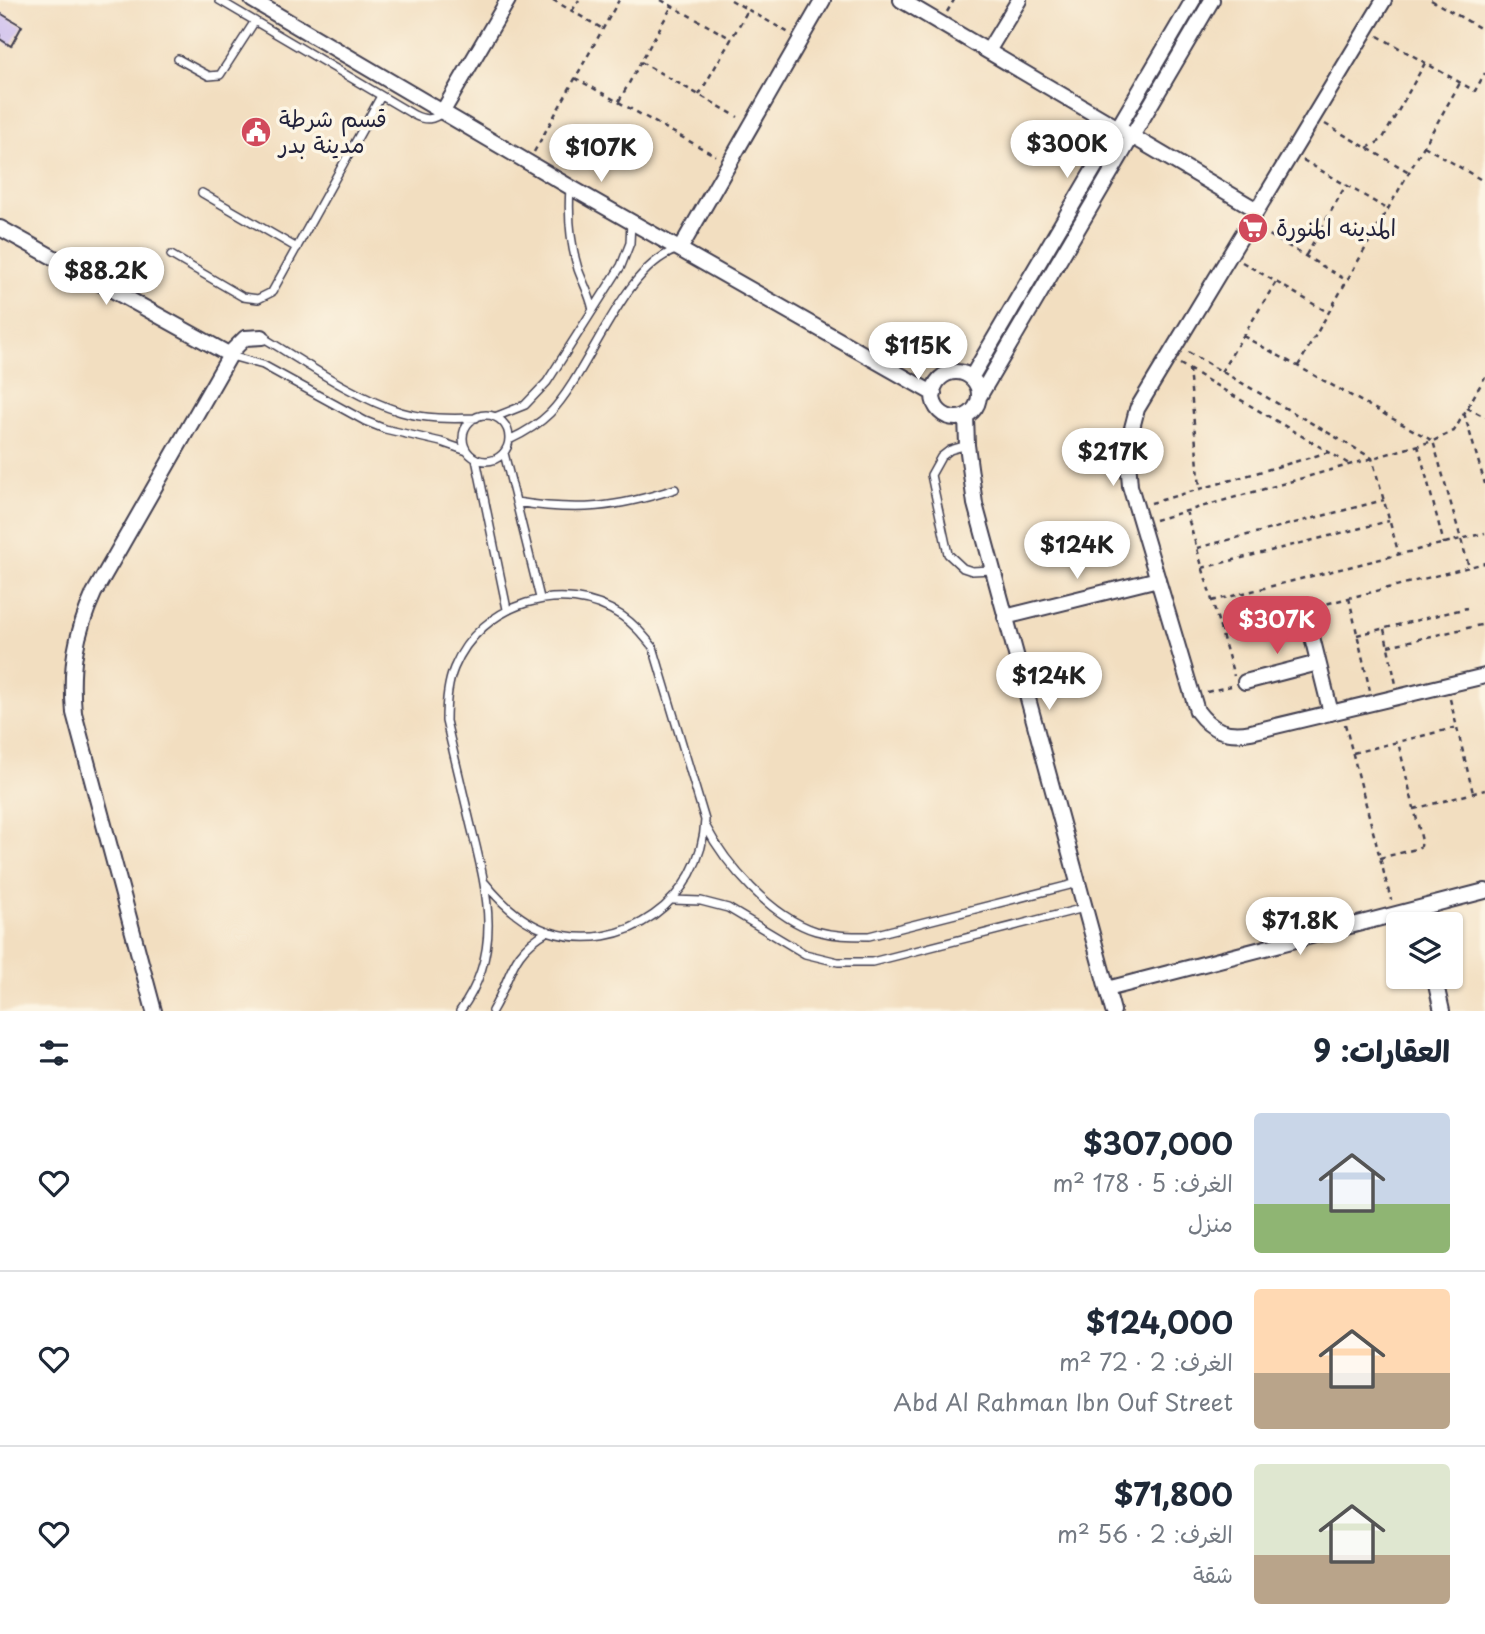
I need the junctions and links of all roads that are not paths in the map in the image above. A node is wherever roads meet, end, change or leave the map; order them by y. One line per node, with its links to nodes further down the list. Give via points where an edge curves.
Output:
1 (219, 0): 10 (lane)
2 (252, 0): 14 (street)
3 (508, 0): 14 (street)
4 (823, 0): 23 (street)
5 (901, 0): 11 (street)
6 (1019, 0): 11 (street)
7 (1193, 0): 15 (street)
8 (1212, 0): 16 (street)
9 (1384, 0): 19 (street)
10 (255, 21): 12 (lane, via 220,75 209,76); 13 (lane)
11 (988, 51): 15 (street)
12 (178, 59)
13 (381, 96): 14 (lane, via 420,118 434,119); 22 (lane)
14 (443, 111): 17 (street)
15 (1118, 128): 16 (street); 28 (street)
16 (1132, 136): 19 (street); 30 (street)
17 (570, 187): 20 (street); 25 (lane, via 568,222)
18 (202, 194): 22 (lane)
19 (1253, 216): 42 (street, via 1131,428 1127,467)
20 (631, 220): 23 (street); 25 (lane, via 626,255)
21 (0, 228): 27 (street)
22 (297, 248): 24 (lane, via 272,292 258,299 243,297)
23 (680, 249): 29 (street); 34 (lane, via 656,260 636,280 551,412)
24 (171, 255)
25 (593, 310): 32 (lane, via 537,395)
26 (262, 337): 27 (street, via 245,338); 33 (lane, via 378,404 426,418)
27 (230, 355): 36 (lane, via 263,366 385,429); 62 (street, via 94,593 74,651 74,713)
28 (971, 378): 29 (street, via 961,373 945,376); 30 (street)
29 (933, 394): 31 (street, via 942,412 956,418)
30 (979, 397): 31 (street)
31 (966, 416): 35 (street)
32 (495, 417): 33 (lane); 34 (lane, via 504,424)
33 (476, 418): 36 (lane, via 465,430)
34 (509, 440): 37 (lane)
35 (967, 445): 41 (street, via 975,504); 41 (lane, via 941,457 931,475 948,554 962,568)
36 (467, 451): 38 (lane)
37 (504, 453): 38 (lane, via 491,461); 40 (lane)
38 (475, 459): 44 (lane)
39 (675, 489): 40 (lane, via 610,506 563,508)
40 (516, 502): 43 (lane)
41 (992, 570): 45 (street)
42 (1158, 579): 45 (street); 50 (street, via 1197,711 1214,729 1238,735)
43 (540, 598): 44 (lane); 51 (lane, via 583,599 604,606 631,623 653,647)
44 (507, 609): 52 (lane, via 467,644 446,694 446,721)
45 (1005, 617): 53 (street)
46 (1312, 637): 47 (street)
47 (1318, 663): 49 (street); 50 (street)
48 (1485, 676): 50 (street)
49 (1245, 682)
50 (1336, 712)
51 (705, 825): 53 (lane, via 739,874 767,901 801,924 841,936 869,936); 55 (lane, via 695,865)
52 (485, 883): 59 (lane, via 512,912); 63 (lane, via 488,946 474,989)
53 (1078, 883): 56 (street)
54 (1485, 891): 57 (street)
55 (673, 900): 56 (lane, via 728,908 805,954 838,962 872,962); 59 (lane, via 656,915 615,934 581,937)
56 (1084, 908): 60 (street)
57 (1416, 909): 58 (street); 60 (street)
58 (1417, 912)
59 (548, 931): 64 (lane, via 517,956)
60 (1107, 989): 65 (street)
61 (1436, 989): 66 (street)
62 (154, 1011)
63 (460, 1011)
64 (492, 1011)
65 (1113, 1011)
66 (1442, 1011)

